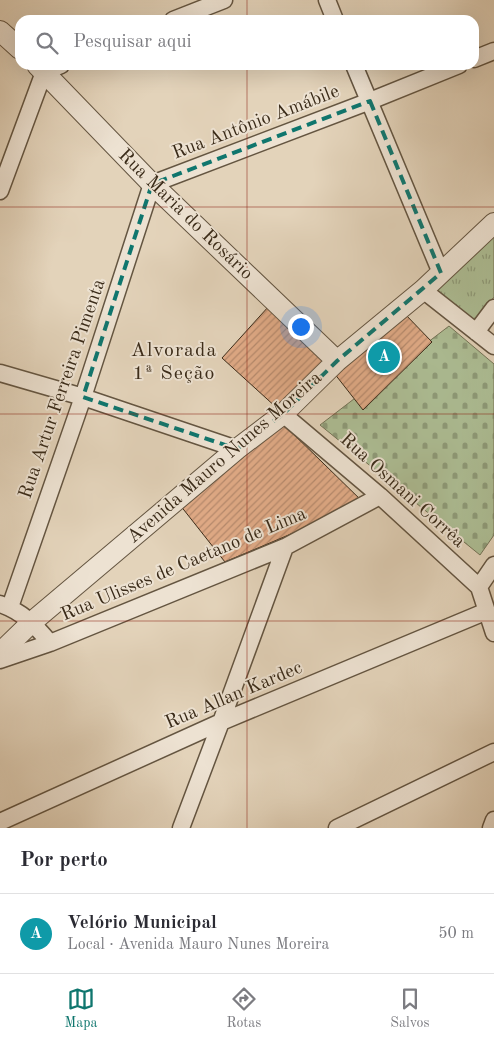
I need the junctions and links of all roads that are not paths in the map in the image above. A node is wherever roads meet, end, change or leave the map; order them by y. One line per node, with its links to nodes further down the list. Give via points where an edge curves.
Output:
1 (224, 0): 3 (street)
2 (327, 0): 4 (street)
3 (186, 15)
4 (333, 15)
5 (0, 30): 6 (street)
6 (15, 44)
7 (494, 51): 8 (street)
8 (479, 57)
9 (46, 70): 14 (street)
10 (50, 70): 15 (street, Rua Maria do Rosário)
11 (356, 70): 13 (street)
12 (446, 70): 13 (street, Rua Antônio Amábile)
13 (370, 101): 15 (street, Rua Antônio Amábile); 18 (street)
14 (4, 165): 16 (street)
15 (152, 184): 23 (street, Rua Maria do Rosário); 25 (street, Rua Artur Ferreira Pimenta)
16 (0, 191)
17 (494, 223): 18 (street, Avenida Mauro Nunes Moreira)
18 (441, 273): 19 (street, Avenida Mauro Nunes Moreira)
19 (423, 290): 21 (street); 23 (street, Avenida Mauro Nunes Moreira)
20 (494, 308): 21 (street)
21 (476, 332): 22 (street)
22 (494, 346)
23 (337, 361): 26 (street, Avenida Mauro Nunes Moreira)
24 (0, 373): 25 (street)
25 (83, 397): 27 (street); 32 (street, Rua Artur Ferreira Pimenta)
26 (283, 414): 27 (street, Avenida Mauro Nunes Moreira); 28 (street, Rua Osmani Corrêa)
27 (237, 449): 34 (street, Avenida Mauro Nunes Moreira)
28 (380, 496): 29 (street, Rua Ulisses de Caetano de Lima); 31 (street, Rua Osmani Corrêa)
29 (285, 547): 36 (street, Rua Ulisses de Caetano de Lima); 39 (street)
30 (494, 565): 31 (street)
31 (479, 587): 33 (street, Rua Osmani Corrêa)
32 (5, 606): 34 (street)
33 (487, 611): 35 (street, Rua Osmani Corrêa); 39 (street, Rua Allan Kardec)
34 (32, 622): 36 (street); 37 (street, Avenida Mauro Nunes Moreira)
35 (494, 634)
36 (50, 643): 38 (street, Rua Ulisses de Caetano de Lima)
37 (0, 653)
38 (0, 660)
39 (222, 722): 42 (street, Rua Allan Kardec); 43 (street)
40 (494, 752): 44 (street)
41 (494, 820): 45 (street)
42 (0, 822)
43 (181, 828)
44 (337, 828)
45 (491, 828)

